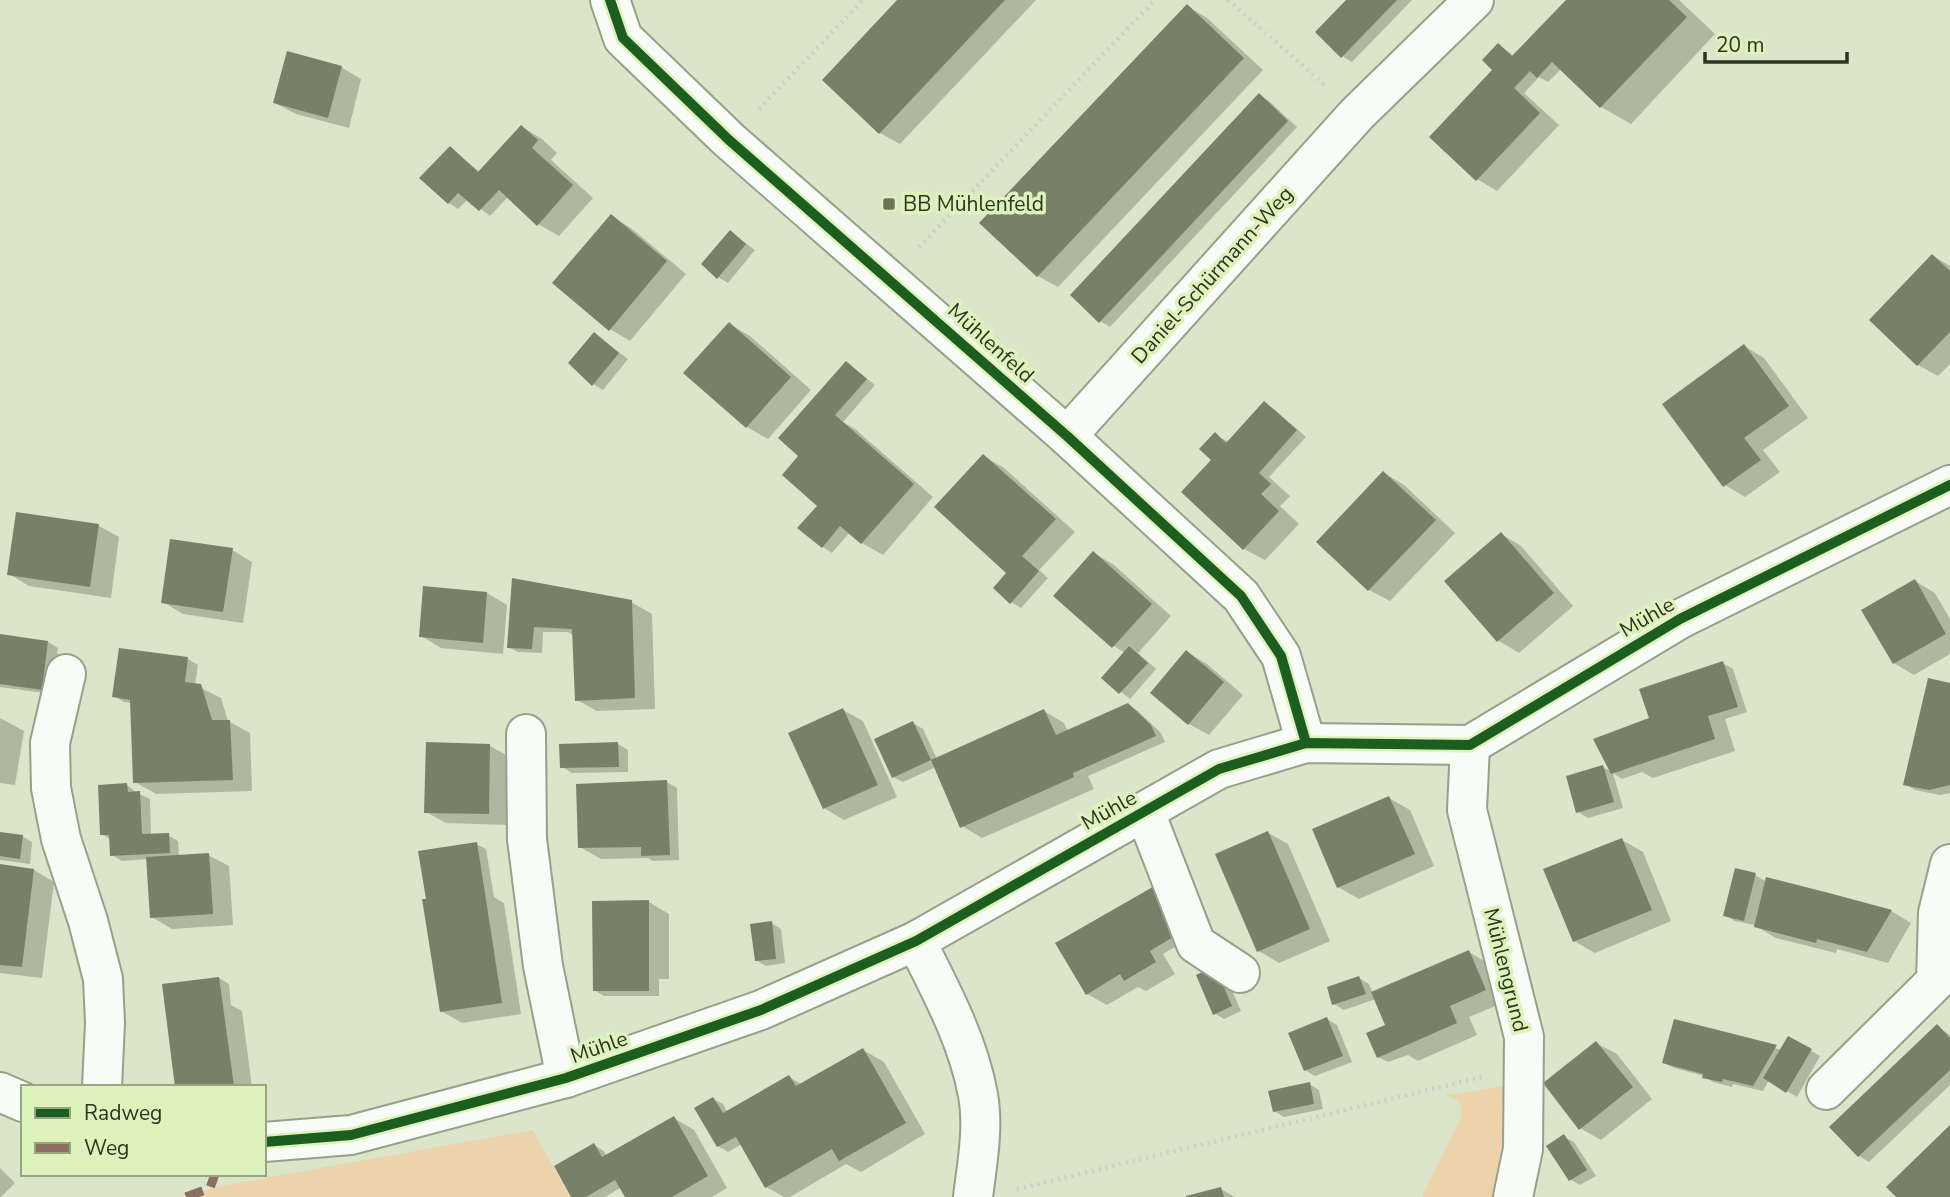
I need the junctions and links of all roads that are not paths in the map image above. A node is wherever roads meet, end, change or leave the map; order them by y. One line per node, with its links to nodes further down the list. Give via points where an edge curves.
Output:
1 (610, 0): 3 (street, Mühlenfeld, via 624,38 730,140)
2 (1474, 0): 3 (street, Daniel-Schürmann-Weg, via 1357,114)
3 (1067, 436): 7 (street, Mühlenfeld, via 1241,596 1281,656)
4 (1950, 485): 8 (street, Mühle, via 1680,619)
5 (66, 674): 14 (street, via 50,743 51,788 61,839 103,979)
6 (526, 734): 13 (street, via 527,839 543,966)
7 (1306, 743): 8 (street, Mühle); 9 (street, Mühle, via 1219,769)
8 (1470, 745): 20 (street, Mühlengrund, via 1467,810 1524,1037 1523,1149)
9 (1145, 812): 11 (street, Mühle); 12 (street, via 1196,944)
10 (1950, 864): 15 (street, via 1938,913 1936,981)
11 (916, 941): 13 (street, Mühle, via 761,1010); 19 (street, via 958,1025 978,1097 980,1148)
12 (1240, 973)
13 (566, 1079): 18 (street, Mühle, via 351,1135)
14 (102, 1085)
15 (1826, 1090)
16 (0, 1091): 17 (street)
17 (21, 1101)
18 (266, 1142)
19 (973, 1197)
20 (1513, 1197)

